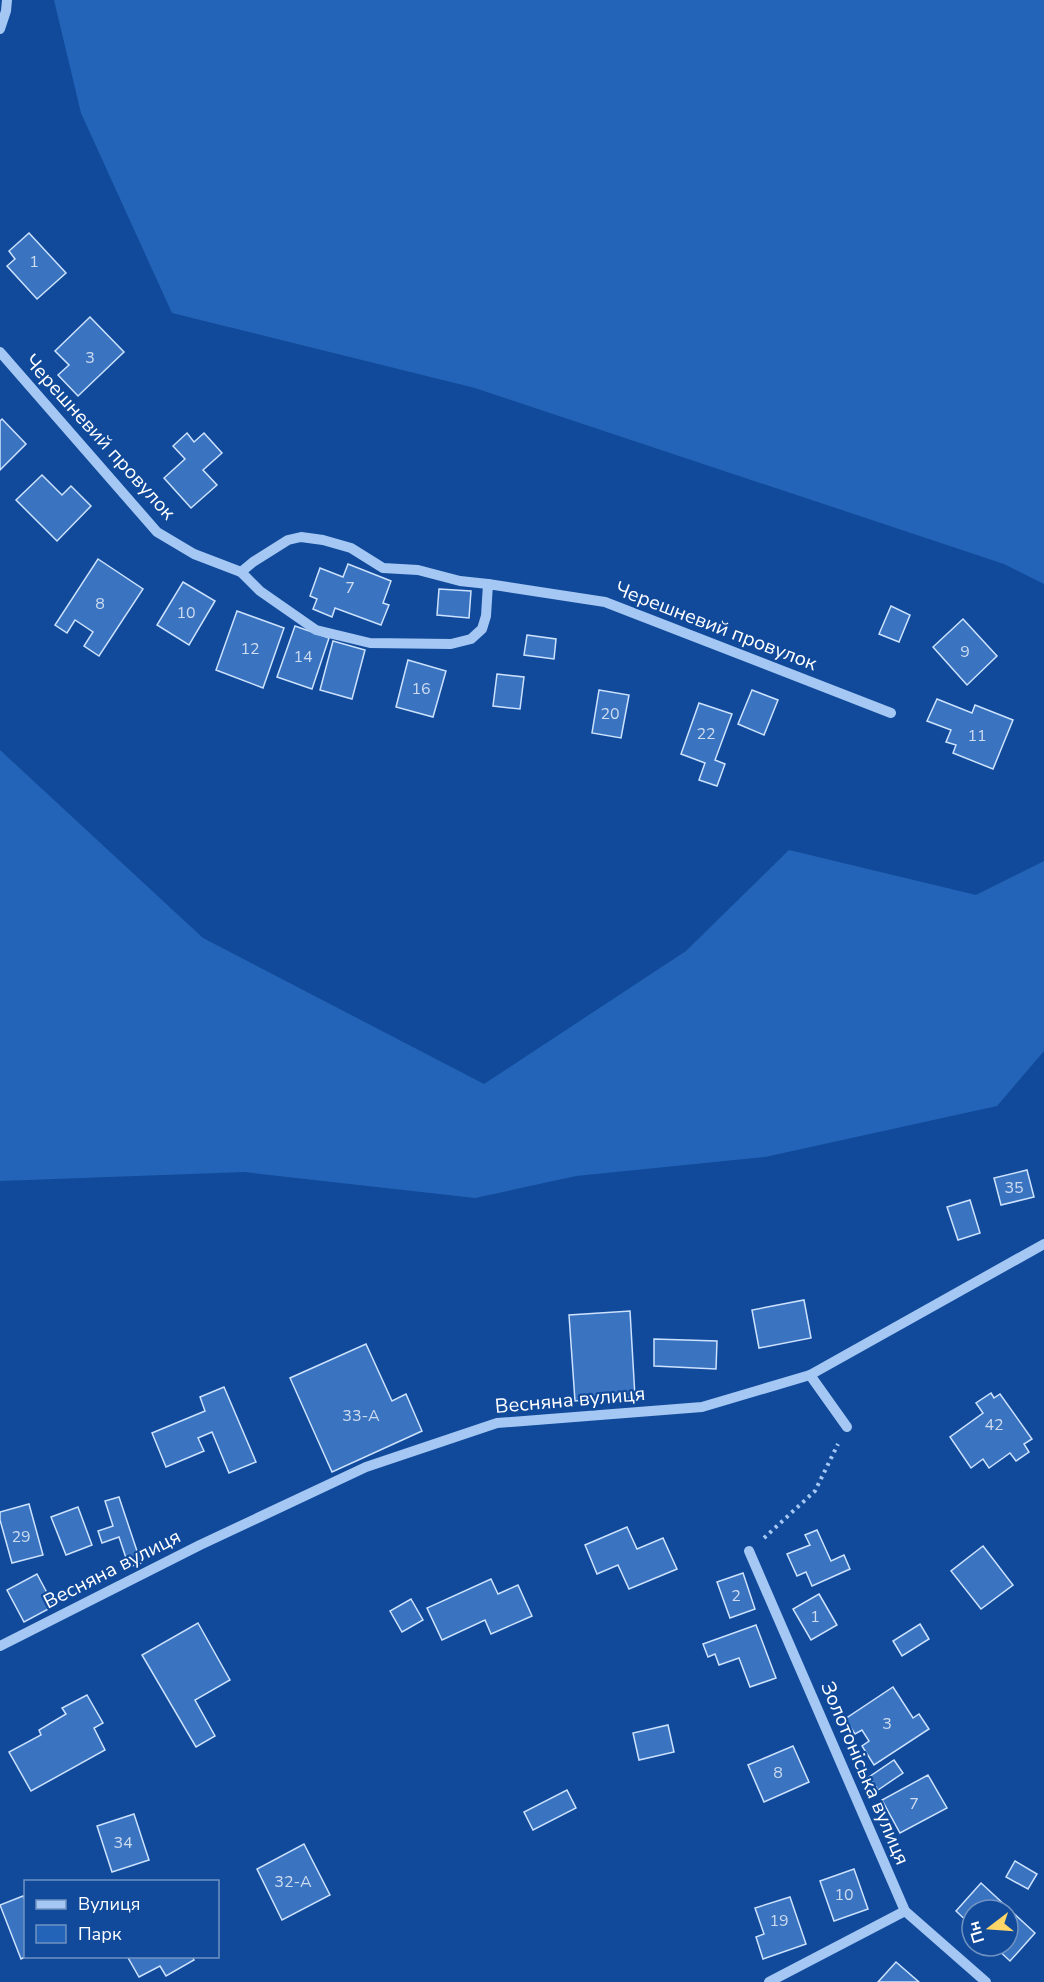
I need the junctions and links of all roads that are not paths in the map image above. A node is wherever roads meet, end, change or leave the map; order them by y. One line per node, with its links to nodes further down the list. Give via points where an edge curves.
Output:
1 (7, 0): 2 (street)
2 (0, 29)
3 (0, 352): 4 (street, Черешневий провулок, via 157,532 194,554)
4 (241, 572): 5 (street, Черешневий провулок, via 282,544 301,537 351,548 383,568 418,570); 5 (street, Черешневий провулок, via 260,591 316,630 370,643 441,644 471,639 482,629)
5 (488, 584): 6 (street, Черешневий провулок, via 605,602)
6 (891, 713)
7 (1041, 1247): 8 (street, Весняна вулиця)
8 (810, 1375): 9 (street); 11 (street, Весняна вулиця, via 702,1407 486,1426 366,1467)
9 (847, 1428)
10 (749, 1551): 12 (street, Золотоніська вулиця)
11 (0, 1646)
12 (905, 1911): 13 (street, Золотоніська вулиця); 14 (street)
13 (980, 1980)
14 (769, 1982)

